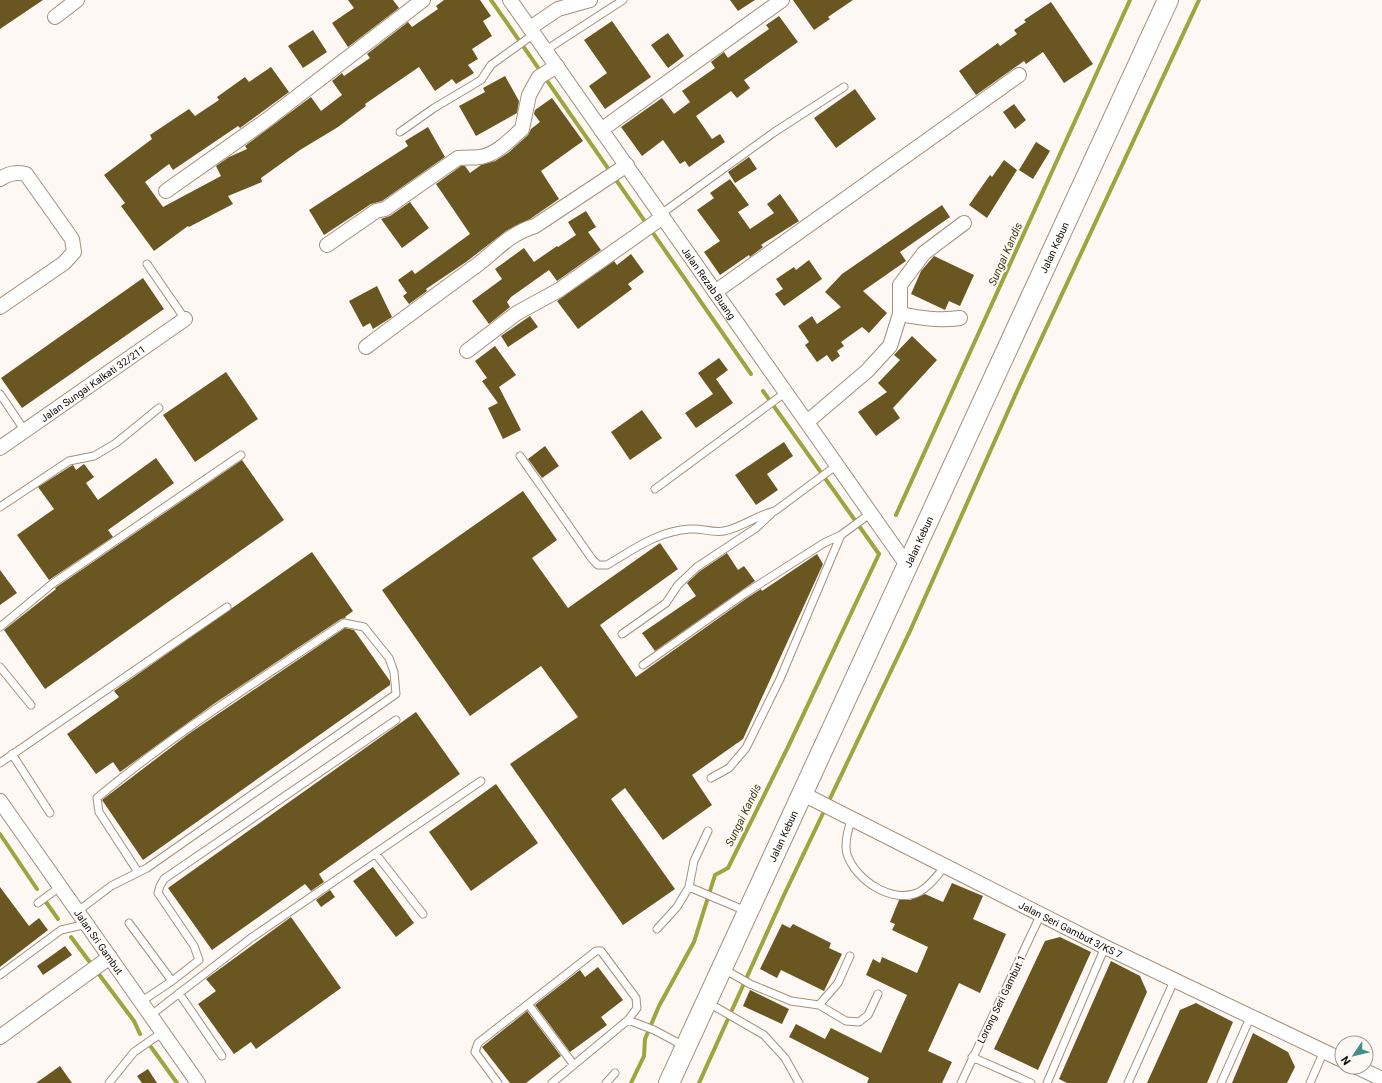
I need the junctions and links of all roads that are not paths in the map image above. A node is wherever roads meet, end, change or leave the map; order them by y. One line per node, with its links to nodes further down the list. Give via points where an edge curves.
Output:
1 (77, 0): 8 (street)
2 (423, 0): 18 (street, via 264,122)
3 (510, 0): 9 (street, Jalan Rezab Buang)
4 (590, 0): 9 (street, via 558,9)
5 (623, 0): 10 (lane)
6 (782, 0): 14 (street)
7 (1168, 0): 44 (main road, Jalan Kebun)
8 (55, 16)
9 (531, 34): 10 (street, Jalan Rezab Buang); 15 (lane, via 491,65 481,80)
10 (546, 50): 11 (street, Jalan Rezab Buang)
11 (549, 70): 14 (street, Jalan Rezab Buang); 21 (street, via 529,95 522,129 496,151 481,157 458,158 385,209 376,211)
12 (1019, 75): 23 (street)
13 (844, 87): 19 (lane, via 773,133)
14 (601, 130): 16 (street, Jalan Rezab Buang)
15 (400, 132)
16 (623, 168): 19 (street, Jalan Rezab Buang); 28 (street, via 535,226 505,240 478,264)
17 (0, 179): 24 (street, via 7,174 26,174 72,239 74,252 64,263)
18 (166, 191)
19 (660, 217): 23 (street, Jalan Rezab Buang); 29 (street, via 559,290 517,313)
20 (964, 223): 25 (street, via 924,253 900,285)
21 (327, 245)
22 (148, 264): 27 (lane)
23 (715, 292): 31 (street, Jalan Rezab Buang)
24 (0, 306)
25 (900, 314): 26 (street, via 928,319); 33 (street, via 890,346 867,371)
26 (960, 318)
27 (185, 320): 34 (street, Jalan Sungai Kalkati 32/211)
28 (366, 347)
29 (467, 351)
30 (0, 394): 34 (lane)
31 (781, 396): 33 (street, Jalan Rezab Buang); 39 (lane)
32 (159, 408): 40 (lane, via 116,443 94,456 69,461)
33 (807, 422): 38 (street, Jalan Rezab Buang)
34 (25, 431): 35 (street, Jalan Sungai Kalkati 32/211)
35 (0, 448)
36 (241, 455): 46 (lane, via 52,584)
37 (520, 456): 41 (lane, via 598,565 607,565 659,535 695,529 724,531)
38 (832, 469): 41 (lane); 42 (street, Jalan Rezab Buang)
39 (655, 489)
40 (0, 507)
41 (775, 511): 47 (lane, via 756,528 697,567 678,585 666,603)
42 (866, 517): 43 (lane); 44 (street, Jalan Rezab Buang)
43 (840, 535): 48 (lane, via 744,594); 54 (lane, via 780,679 746,748 729,768)
44 (907, 565): 56 (main road, Jalan Kebun)
45 (227, 607): 52 (lane)
46 (0, 627)
47 (622, 634)
48 (643, 665)
49 (0, 667): 50 (lane)
50 (31, 705)
51 (396, 720): 80 (lane, via 164,879 158,893 194,946 199,960)
52 (12, 754): 53 (lane); 58 (lane)
53 (0, 763)
54 (711, 778)
55 (481, 781): 61 (lane)
56 (803, 794): 59 (street, Jalan Seri Gambut 3/KS 7); 68 (main road, Jalan Kebun)
57 (0, 801): 64 (street, Jalan Sri Gambut)
58 (50, 812)
59 (852, 818): 62 (street, Jalan Seri Gambut 3/KS 7); 62 (lane, via 847,831 847,854 859,874 878,890 904,896 919,892)
60 (708, 831): 65 (lane, via 694,861)
61 (375, 853): 69 (lane); 81 (lane, via 251,938)
62 (944, 866): 70 (street, Jalan Seri Gambut 3/KS 7)
63 (138, 872): 63 (lane, via 396,694 394,672 389,658 364,627 344,623 216,710 97,798 98,812); 67 (lane, via 111,886)
64 (61, 886): 66 (lane); 67 (street, Jalan Sri Gambut)
65 (689, 888): 68 (lane); 73 (lane, via 677,907)
66 (38, 903)
67 (78, 911): 71 (street, Jalan Sri Gambut)
68 (748, 912): 77 (main road, Jalan Kebun)
69 (423, 914)
70 (1041, 914): 74 (street, Jalan Seri Gambut 3/KS 7); 96 (lane, Lorong Seri Gambut 1)
71 (87, 924): 75 (street, Jalan Sri Gambut); 78 (lane, via 61,930)
72 (130, 924): 80 (lane)
73 (657, 929)
74 (1105, 947): 79 (street, Jalan Seri Gambut 3/KS 7); 108 (lane)
75 (110, 956): 83 (street, Jalan Sri Gambut); 91 (street)
76 (850, 956): 86 (lane, via 838,983)
77 (722, 968): 84 (main road, Jalan Kebun); 86 (lane, via 750,984 791,1001)
78 (0, 975)
79 (1174, 981): 88 (street, Jalan Seri Gambut 3/KS 7); 109 (lane)
80 (172, 982): 83 (lane)
81 (179, 993): 87 (lane); 94 (lane)
82 (878, 994): 86 (lane, via 868,1015 859,1022 846,1020)
83 (142, 1001): 87 (street, Jalan Sri Gambut)
84 (707, 1002): 92 (main road, Jalan Kebun); 105 (lane, via 764,1035 785,1058)
85 (528, 1004): 89 (lane, via 596,951 601,951 636,998 637,1008); 97 (lane); 101 (lane, via 478,1043 475,1052)
86 (820, 1006)
87 (151, 1015): 90 (street, Jalan Sri Gambut)
88 (1250, 1018): 93 (street, Jalan Seri Gambut 3/KS 7); 110 (lane)
89 (628, 1020): 92 (lane, via 654,1030); 97 (lane)
90 (163, 1032): 99 (lane, via 134,1052); 100 (street, Jalan Sri Gambut)
91 (0, 1038)
92 (685, 1047): 104 (main road, Jalan Kebun)
93 (1324, 1052): 95 (street, Jalan Seri Gambut 3/KS 7); 111 (lane)
94 (222, 1056)
95 (1334, 1056)
96 (972, 1057): 106 (lane, Lorong Seri Gambut 1); 107 (lane)
97 (574, 1065): 102 (lane)
98 (615, 1073): 103 (lane)
99 (108, 1083)
100 (198, 1083)
101 (498, 1083)
102 (552, 1083)
103 (606, 1083)
104 (669, 1083)
105 (799, 1083)
106 (961, 1083)
107 (1031, 1083)
108 (1047, 1083)
109 (1128, 1083)
110 (1221, 1083)
111 (1310, 1083)

